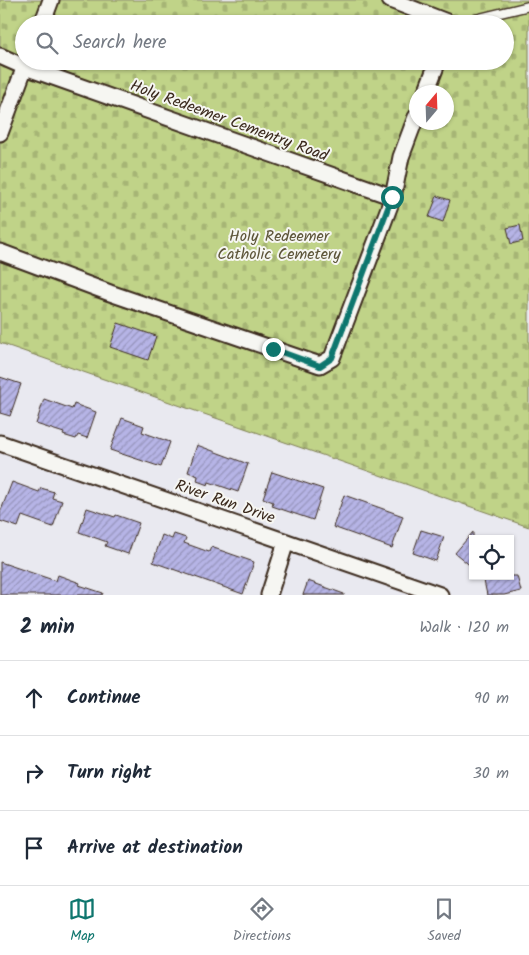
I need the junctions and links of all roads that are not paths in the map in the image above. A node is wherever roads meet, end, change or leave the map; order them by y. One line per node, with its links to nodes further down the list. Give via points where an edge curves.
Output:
1 (52, 0): 4 (street)
2 (390, 0): 5 (street)
3 (529, 6): 6 (lane)
4 (46, 15)
5 (429, 15)
6 (491, 15)
7 (0, 56): 8 (street, Holy Redeemer Cementry Road)
8 (15, 61)
9 (24, 70): 14 (street)
10 (43, 70): 15 (street, Holy Redeemer Cementry Road)
11 (435, 70): 12 (street)
12 (429, 85)
13 (411, 130): 15 (street)
14 (0, 133)
15 (392, 197): 16 (street, via 332,358 320,366)
16 (0, 252)
17 (0, 443): 18 (street, River Run Drive)
18 (286, 542): 19 (street); 20 (street, River Run Drive)
19 (269, 595)
20 (440, 595)

